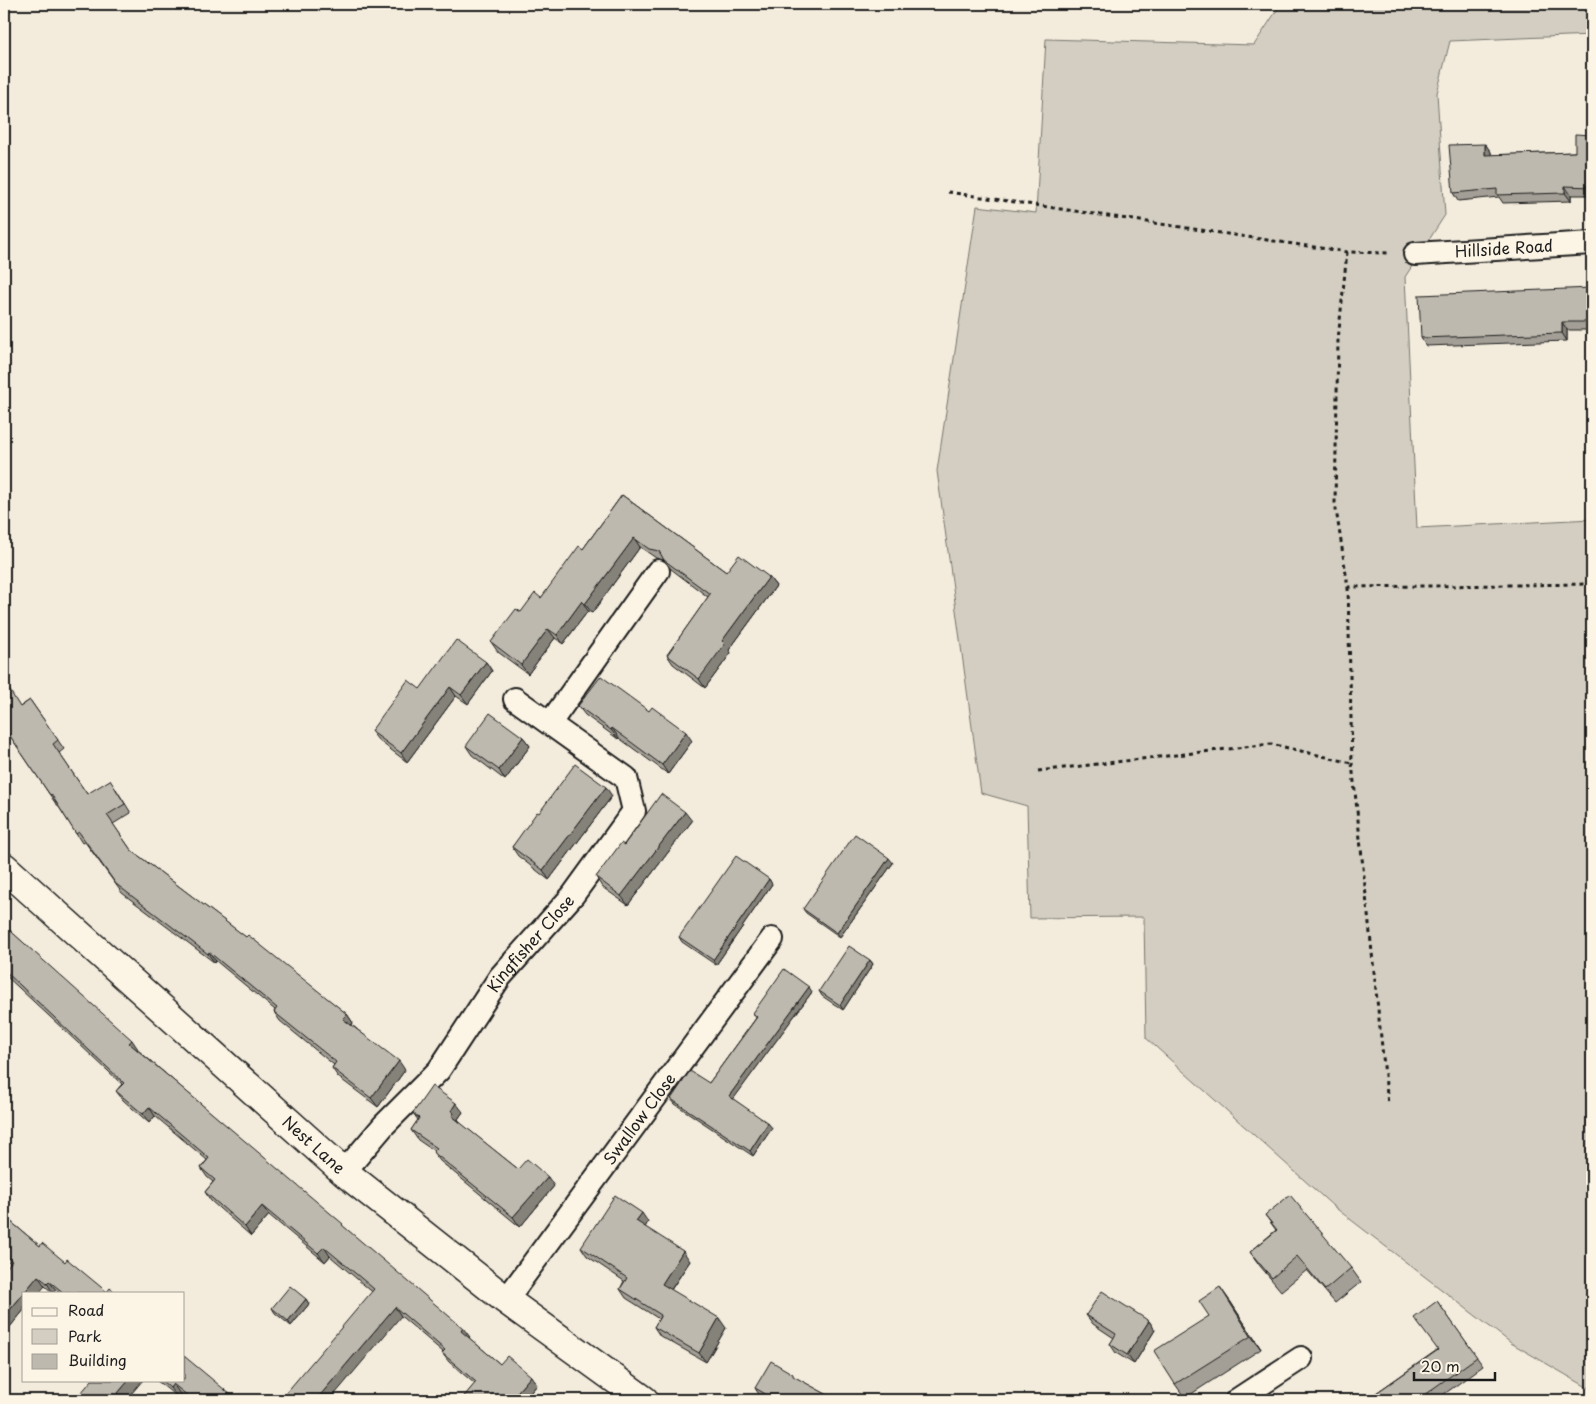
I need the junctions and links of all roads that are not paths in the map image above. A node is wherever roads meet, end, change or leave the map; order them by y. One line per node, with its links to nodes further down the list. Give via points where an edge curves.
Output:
1 (1592, 243): 2 (street, Hillside Road)
2 (1415, 254)
3 (658, 571): 5 (street)
4 (515, 699): 5 (street, Kingfisher Close)
5 (550, 723): 8 (street, Kingfisher Close, via 626,778 634,810 572,895 500,977 439,1070 384,1125)
6 (4, 867): 8 (street, Nest Lane)
7 (772, 938): 9 (street, Swallow Close)
8 (344, 1172): 9 (street, Nest Lane)
9 (506, 1300): 11 (street, Nest Lane)
10 (1301, 1358): 12 (street)
11 (644, 1400)
12 (1237, 1400)

